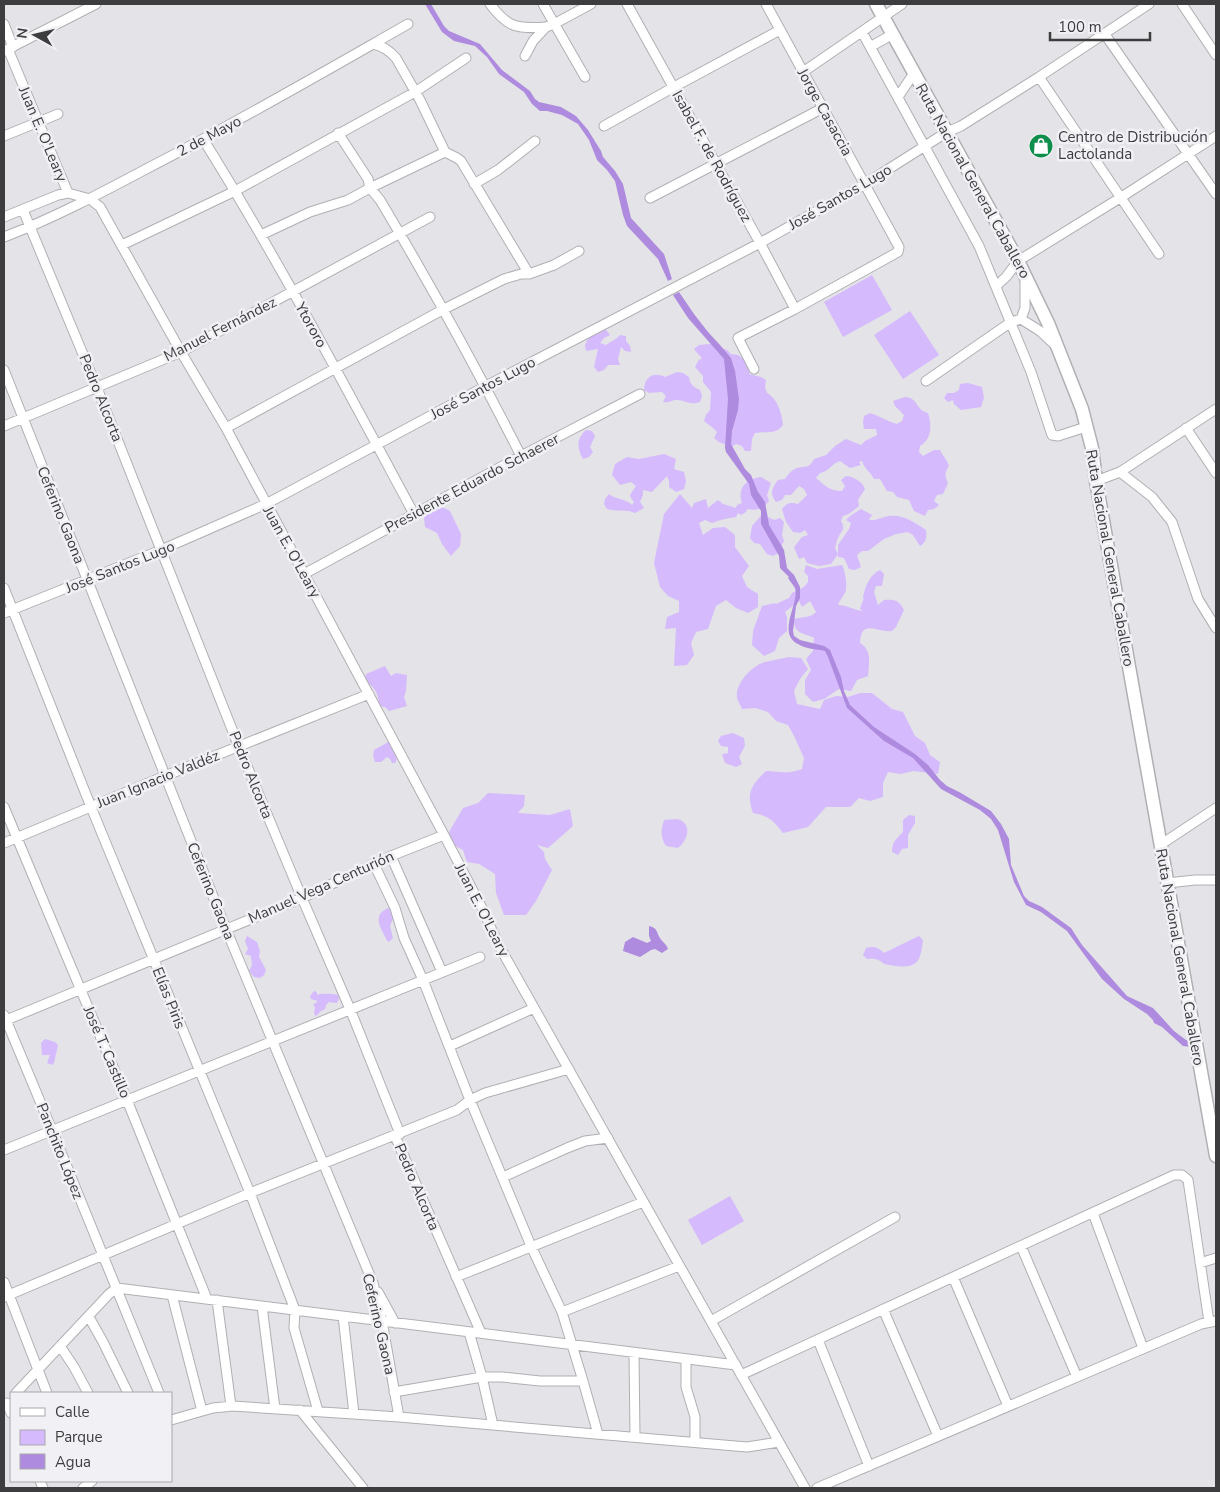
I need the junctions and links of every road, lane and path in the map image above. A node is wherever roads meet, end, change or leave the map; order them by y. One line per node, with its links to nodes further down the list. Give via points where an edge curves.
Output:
1 (96, 4): 21 (street)
2 (490, 4): 14 (street, via 510,25 520,28)
3 (543, 4): 14 (street)
4 (591, 4): 14 (street)
5 (627, 4): 29 (street, Isabel F. de Rodríguez)
6 (766, 4): 15 (street, Jorge Casaccia)
7 (876, 4): 11 (highway, Ruta Nacional General Caballero)
8 (902, 4): 11 (street)
9 (1149, 4): 17 (street, José Santos Lugo)
10 (1182, 4): 22 (street)
11 (883, 17): 16 (street); 18 (highway, Ruta Nacional General Caballero)
12 (4, 24): 21 (street, Juan E. O'Leary)
13 (408, 24): 19 (street, 2 de Mayo)
14 (550, 26): 23 (street, via 534,41); 27 (street)
15 (780, 30): 25 (street, Jorge Casaccia); 29 (street)
16 (862, 32): 20 (street); 25 (street)
17 (1104, 33): 28 (street, José Santos Lugo); 44 (street)
18 (893, 34): 20 (street); 26 (highway, Ruta Nacional General Caballero)
19 (373, 44): 30 (street, via 396,58); 40 (street, 2 de Mayo)
20 (870, 47): 31 (street)
21 (8, 49): 34 (street, Juan E. O'Leary)
22 (1216, 55)
23 (525, 56)
24 (466, 58): 30 (street)
25 (803, 72): 32 (street, Jorge Casaccia)
26 (914, 73): 31 (street); 36 (highway, Ruta Nacional General Caballero)
27 (585, 77)
28 (1039, 77): 36 (street, José Santos Lugo); 53 (street)
29 (674, 87): 35 (street); 45 (street, Isabel F. de Rodríguez)
30 (415, 92): 37 (street); 43 (street)
31 (898, 97): 42 (street)
32 (823, 108): 45 (street); 47 (street, Jorge Casaccia)
33 (58, 114): 34 (street)
34 (39, 122): 38 (street); 50 (street, Juan E. O'Leary)
35 (604, 126)
36 (947, 132): 42 (street, José Santos Lugo); 66 (highway, Ruta Nacional General Caballero)
37 (338, 133): 48 (street, via 368,179); 49 (street)
38 (4, 136)
39 (1216, 136): 44 (street)
40 (204, 139): 49 (street, Ytororo); 54 (street, 2 de Mayo)
41 (535, 141): 46 (street)
42 (924, 146): 47 (street, José Santos Lugo); 69 (street, via 979,246)
43 (445, 152): 46 (street, via 461,162); 48 (street)
44 (1189, 154): 51 (street); 53 (street)
45 (716, 163): 52 (street); 62 (street, Isabel F. de Rodríguez)
46 (474, 184): 67 (street)
47 (865, 184): 62 (street, José Santos Lugo); 71 (street, Jorge Casaccia, via 899,246 898,252)
48 (370, 188): 59 (street); 60 (street)
49 (235, 190): 60 (street, Ytororo); 63 (street)
50 (68, 193): 54 (street, Juan E. O'Leary); 55 (street)
51 (1216, 194)
52 (650, 198)
53 (1120, 198): 65 (street); 66 (street)
54 (90, 199): 58 (street, 2 de Mayo); 63 (street, Juan E. O'Leary, via 100,207)
55 (23, 210): 56 (street); 58 (street, Pedro Alcorta)
56 (4, 217)
57 (430, 218): 59 (street, Manuel Fernández)
58 (30, 227): 61 (street, 2 de Mayo); 82 (street, Pedro Alcorta)
59 (400, 234): 70 (street, Manuel Fernández); 72 (street)
60 (261, 235): 70 (street, Ytororo)
61 (4, 237)
62 (760, 242): 71 (street, Isabel F. de Rodríguez); 81 (street, José Santos Lugo)
63 (122, 245): 76 (street, Juan E. O'Leary)
64 (579, 251): 67 (street)
65 (1159, 254)
66 (1018, 261): 68 (highway, Ruta Nacional General Caballero); 69 (street)
67 (529, 274): 72 (street, via 504,279)
68 (1025, 275): 73 (street, via 1025,308); 75 (highway, Ruta Nacional General Caballero)
69 (996, 286): 74 (street)
70 (293, 291): 76 (street, Manuel Fernández); 79 (street, Ytororo)
71 (795, 309): 77 (street, via 738,338)
72 (444, 310): 79 (street); 81 (street)
73 (1021, 318): 74 (street); 75 (street)
74 (1011, 322): 80 (street); 87 (street, via 1052,434 1058,436)
75 (1059, 348): 87 (highway, Ruta Nacional General Caballero)
76 (181, 352): 82 (street, Manuel Fernández); 88 (street, Juan E. O'Leary)
77 (754, 369)
78 (4, 370): 85 (street, Ceferino Gaona)
79 (336, 370): 88 (street); 90 (street, Ytororo)
80 (926, 381)
81 (486, 386): 90 (street, José Santos Lugo); 91 (street)
82 (97, 388): 85 (street, Manuel Fernández); 97 (street, Pedro Alcorta)
83 (640, 394): 91 (street, Presidente Eduardo Schaerer)
84 (1216, 409): 89 (street)
85 (22, 419): 86 (street, Manuel Fernández); 99 (street, Ceferino Gaona)
86 (4, 426)
87 (1086, 427): 94 (highway, Ruta Nacional General Caballero)
88 (226, 428): 95 (street, Juan E. O'Leary)
89 (1186, 428): 92 (street); 93 (street)
90 (377, 446): 95 (street, José Santos Lugo); 96 (street, Ytororo)
91 (521, 456): 96 (street, Presidente Eduardo Schaerer)
92 (1120, 472): 94 (street); 103 (street, via 1152,497 1172,522 1198,600)
93 (1216, 473)
94 (1096, 480): 114 (highway, Ruta Nacional General Caballero)
95 (266, 504): 97 (street, José Santos Lugo); 98 (street, Juan E. O'Leary)
96 (414, 514): 98 (street, Presidente Eduardo Schaerer)
97 (161, 550): 99 (street, José Santos Lugo); 106 (street, Pedro Alcorta)
98 (304, 574): 105 (street, Juan E. O'Leary)
99 (87, 580): 102 (street, José Santos Lugo); 107 (street, Ceferino Gaona)
100 (4, 588): 102 (street, Elías Piris)
101 (1216, 608): 103 (street)
102 (8, 612): 109 (street, Elías Piris)
103 (1208, 614): 104 (street)
104 (1216, 628)
105 (369, 694): 106 (street, Juan Ignacio Valdéz); 111 (street, Juan E. O'Leary)
106 (239, 747): 107 (street, Juan Ignacio Valdéz); 119 (street, Pedro Alcorta)
107 (165, 776): 109 (street, Juan Ignacio Valdéz); 120 (street, Ceferino Gaona)
108 (4, 806): 112 (street, José T. Castillo)
109 (91, 807): 112 (street, Juan Ignacio Valdéz); 122 (street, Elías Piris)
110 (1216, 808): 114 (street)
111 (444, 835): 115 (street, Manuel Vega Centurión); 126 (street, Juan E. O'Leary)
112 (16, 838): 113 (street, Juan Ignacio Valdéz); 125 (street, José T. Castillo)
113 (4, 843)
114 (1160, 845): 118 (highway, Ruta Nacional General Caballero)
115 (391, 856): 116 (street, Manuel Vega Centurión); 123 (street)
116 (374, 864): 119 (street, Manuel Vega Centurión); 124 (street)
117 (1216, 880): 118 (street)
118 (1167, 883): 139 (highway, Ruta Nacional General Caballero)
119 (302, 898): 120 (street, Manuel Vega Centurión); 127 (street, Pedro Alcorta)
120 (226, 929): 122 (street, Manuel Vega Centurión); 129 (street, Ceferino Gaona)
121 (480, 957): 123 (street)
122 (153, 959): 125 (street, Manuel Vega Centurión); 132 (street, Elías Piris)
123 (442, 972): 124 (street)
124 (423, 980): 127 (street); 130 (street)
125 (80, 989): 128 (street, Manuel Vega Centurión); 133 (street, José T. Castillo)
126 (534, 1008): 130 (street); 131 (street, Juan E. O'Leary)
127 (350, 1009): 129 (street); 136 (street, Pedro Alcorta)
128 (4, 1018): 135 (street, Panchito López)
129 (273, 1040): 132 (street); 140 (street, Ceferino Gaona)
130 (450, 1046): 134 (street)
131 (569, 1069): 134 (street, via 485,1092); 137 (street, Juan E. O'Leary)
132 (199, 1070): 133 (street); 142 (street, Elías Piris)
133 (128, 1100): 135 (street); 146 (street, José T. Castillo)
134 (470, 1100): 136 (street, via 457,1110); 141 (street)
135 (52, 1130): 138 (street); 149 (street, Panchito López)
136 (400, 1134): 140 (street); 153 (street, Pedro Alcorta, via 395,1136)
137 (608, 1138): 141 (street, via 567,1148); 143 (street, Juan E. O'Leary)
138 (4, 1150)
139 (1216, 1156)
140 (324, 1164): 142 (street); 156 (street, Ceferino Gaona)
141 (503, 1177): 147 (street)
142 (250, 1193): 146 (street); 164 (street, Elías Piris)
143 (643, 1202): 147 (street); 152 (street, Juan E. O'Leary)
144 (1093, 1213): 148 (street); 151 (street, via 1182,1174 1188,1180); 177 (street)
145 (895, 1217): 169 (street)
146 (176, 1223): 149 (street); 160 (street, José T. Castillo)
147 (532, 1246): 153 (street); 165 (street)
148 (1021, 1246): 154 (street); 184 (street)
149 (103, 1256): 157 (street, Panchito López); 159 (street)
150 (1216, 1258): 151 (street)
151 (1200, 1264): 170 (street)
152 (679, 1266): 165 (street); 169 (street, Juan E. O'Leary)
153 (456, 1276): 173 (street, Pedro Alcorta)
154 (953, 1277): 163 (street); 193 (street)
155 (4, 1282): 159 (street)
156 (373, 1283): 168 (street, Ceferino Gaona); 171 (street)
157 (117, 1288): 158 (street); 167 (street); 190 (street, Panchito López)
158 (172, 1295): 160 (street); 196 (street)
159 (6, 1296): 181 (street)
160 (207, 1299): 161 (street)
161 (218, 1300): 162 (street); 192 (street)
162 (262, 1306): 164 (street); 194 (street)
163 (883, 1309): 174 (street); 203 (street)
164 (295, 1310): 166 (street); 197 (street, Elías Piris, via 294,1328)
165 (562, 1312): 175 (street)
166 (343, 1316): 168 (street); 198 (street)
167 (89, 1317): 176 (street); 189 (street)
168 (382, 1321): 171 (street); 191 (street, Ceferino Gaona)
169 (711, 1322): 180 (street, Juan E. O'Leary)
170 (1213, 1322): 177 (street)
171 (395, 1323): 172 (street)
172 (469, 1332): 173 (street); 183 (street)
173 (481, 1333): 175 (street)
174 (818, 1340): 182 (street); 207 (street)
175 (572, 1345): 178 (street); 185 (street)
176 (60, 1346): 181 (street); 188 (street)
177 (1144, 1348): 184 (street)
178 (634, 1352): 179 (street); 204 (street)
179 (686, 1359): 180 (street); 205 (street, via 686,1387 696,1417)
180 (736, 1365): 182 (street, Juan E. O'Leary)
181 (37, 1370): 186 (street); 187 (street)
182 (741, 1375): 206 (street, Juan E. O'Leary)
183 (482, 1377): 185 (street); 191 (street); 201 (street)
184 (1077, 1377): 193 (street)
185 (584, 1381): 202 (street)
186 (17, 1392)
187 (47, 1392)
188 (87, 1392)
189 (128, 1392)
190 (159, 1392)
191 (394, 1392): 199 (street, Ceferino Gaona)
192 (231, 1406): 194 (street); 196 (street)
193 (1008, 1406): 203 (street)
194 (275, 1408): 195 (street)
195 (300, 1410): 197 (street); 208 (street)
196 (202, 1411): 200 (street)
197 (318, 1411): 198 (street)
198 (354, 1414): 199 (street)
199 (399, 1417): 201 (street)
200 (172, 1420)
201 (493, 1425): 202 (street)
202 (598, 1434): 204 (street)
203 (938, 1436): 207 (street)
204 (634, 1437): 205 (street)
205 (695, 1442): 206 (street, via 748,1447)
206 (779, 1442): 209 (street, Juan E. O'Leary)
207 (869, 1466): 210 (street)
208 (363, 1488)
209 (805, 1488)
210 (817, 1488)

